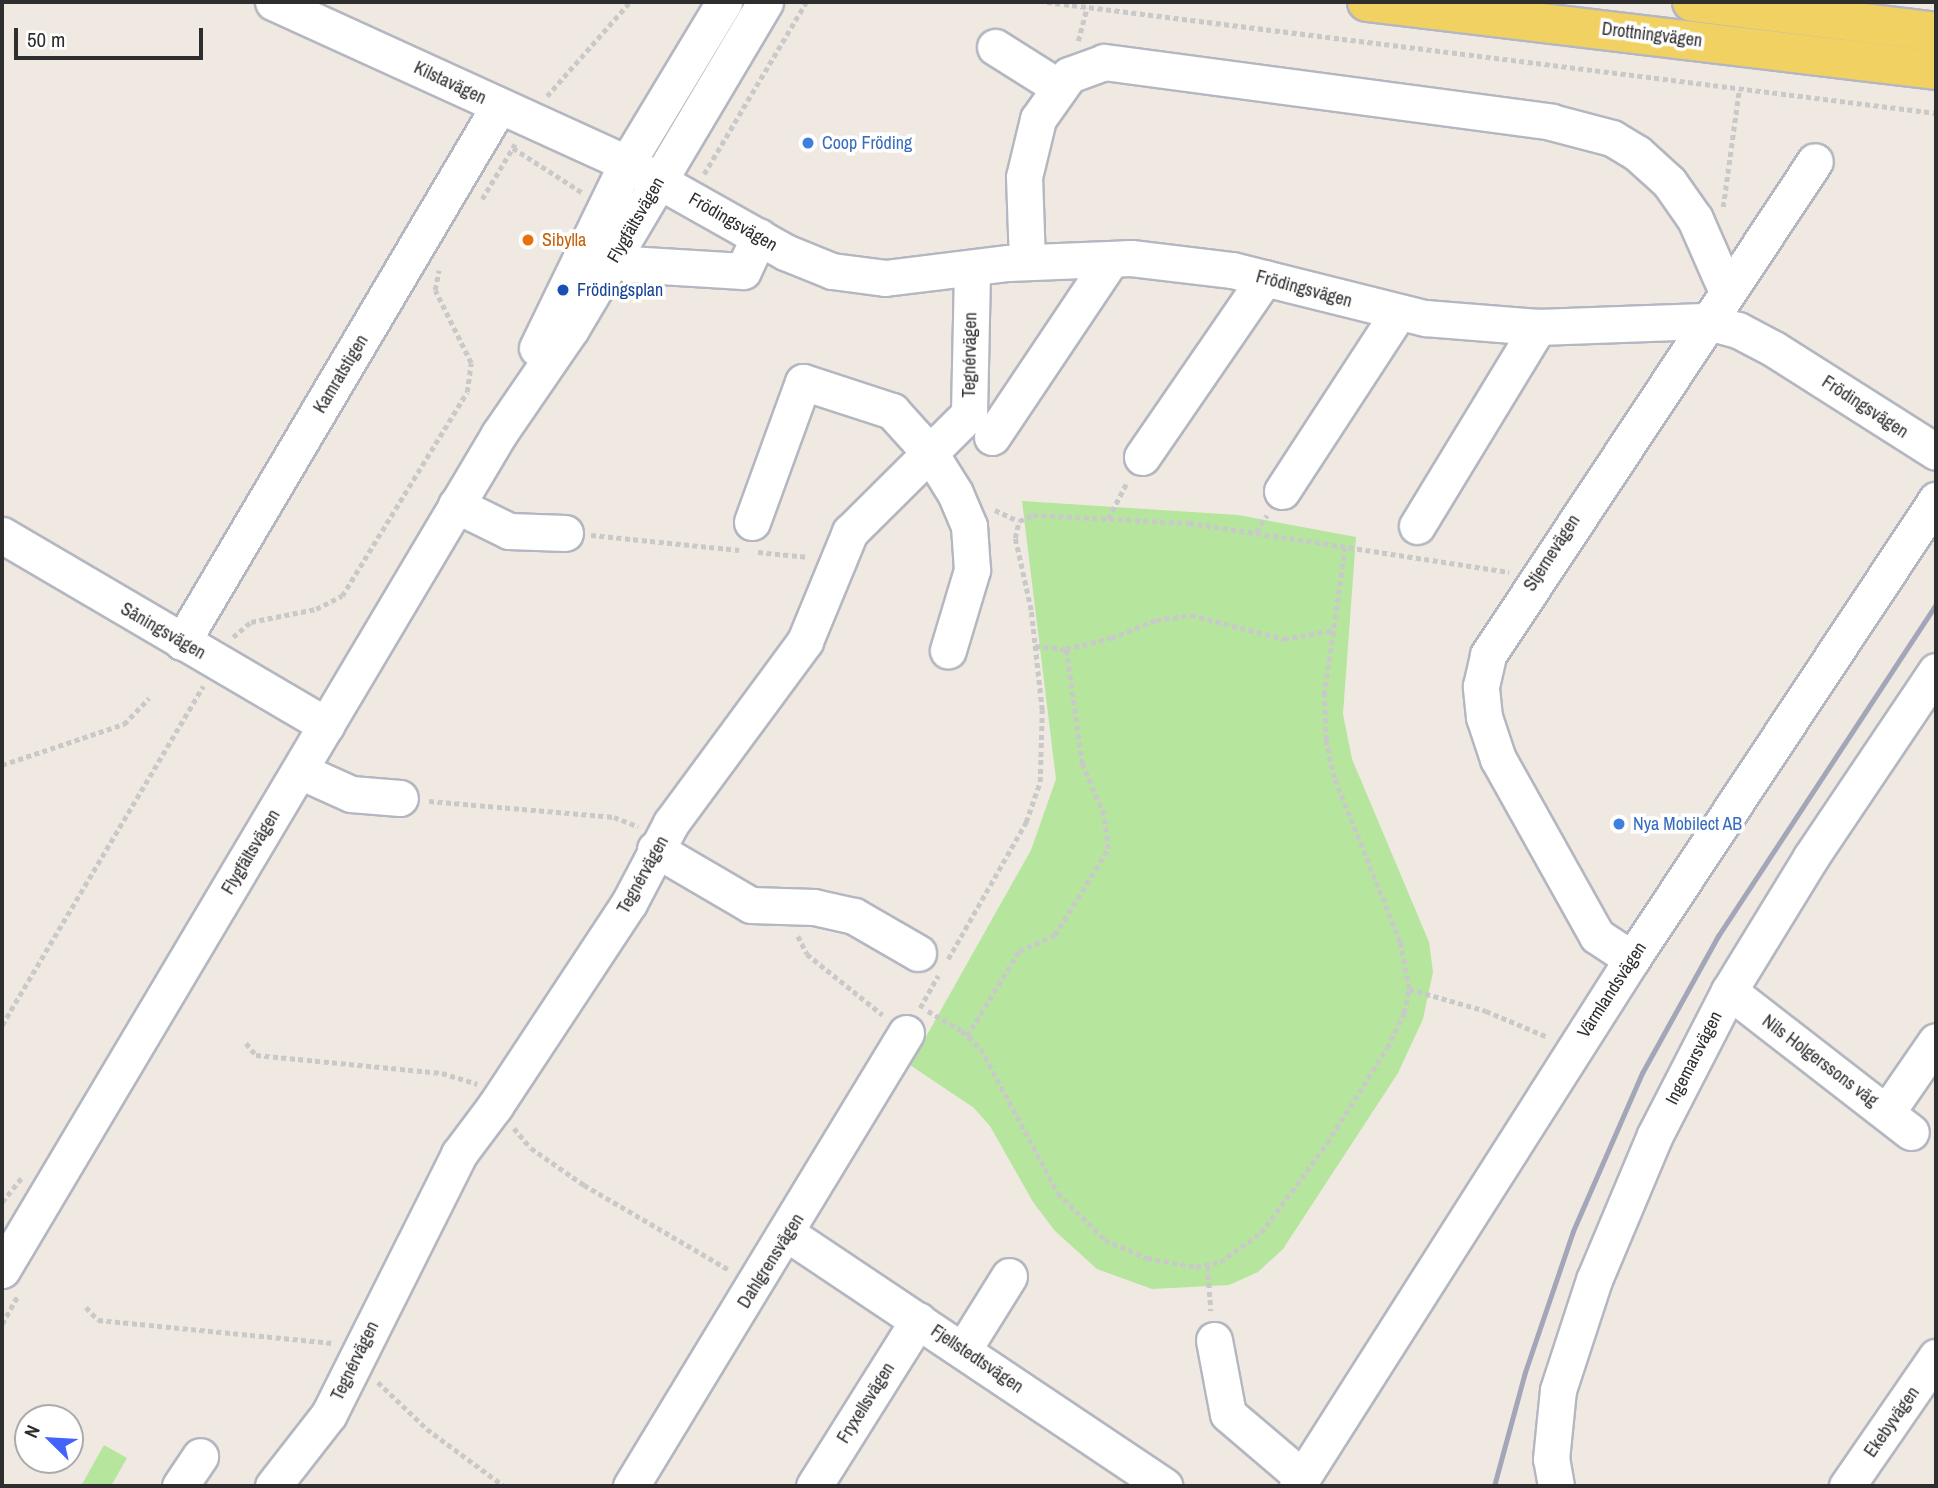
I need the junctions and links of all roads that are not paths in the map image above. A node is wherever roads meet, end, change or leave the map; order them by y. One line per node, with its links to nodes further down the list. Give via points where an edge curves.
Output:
1 (273, 2): 10 (street, Kilstavägen)
2 (724, 2): 12 (street, Flygfältsvägen)
3 (765, 2): 13 (street, Flygfältsvägen)
4 (1367, 2): 8 (main road, Drottningvägen)
5 (1692, 2): 6 (main road)
6 (1936, 32)
7 (995, 47): 9 (street)
8 (1936, 69)
9 (1057, 86): 16 (street, via 1038,119 1027,157 1023,208); 20 (street, via 1081,67 1116,62 1551,122 1595,132 1637,153 1669,182 1695,219)
10 (499, 106): 12 (street, Kilstavägen, via 521,134); 36 (street, Kamratstigen)
11 (1815, 161): 20 (street, Stjernevägen)
12 (627, 163): 13 (street, Frödingsvägen); 24 (street, Flygfältsvägen, via 566,283)
13 (660, 179): 14 (street, Frödingsvägen); 24 (street, Flygfältsvägen, via 567,334)
14 (760, 237): 17 (street, via 743,271); 18 (street, Frödingsvägen, via 832,271 886,278)
15 (1111, 259): 16 (street, Frödingsvägen); 19 (street, Frödingsvägen, via 1176,262); 25 (street)
16 (1027, 262): 18 (street, Frödingsvägen)
17 (628, 264)
18 (972, 268): 27 (street, Tegnérvägen, via 969,414)
19 (1265, 278): 21 (street, Frödingsvägen); 28 (street)
20 (1727, 292): 22 (street, Stjernevägen)
21 (1398, 313): 23 (street, Frödingsvägen); 29 (street)
22 (1704, 321): 23 (street, Frödingsvägen); 26 (street, Frödingsvägen, via 1738,330 1774,349); 43 (street, Stjernevägen, via 1488,655 1481,686 1484,717 1498,759 1597,936)
23 (1538, 327): 32 (street)
24 (499, 434): 31 (street, Flygfältsvägen)
25 (992, 437)
26 (1936, 452)
27 (930, 453): 35 (street, via 892,411 803,382); 37 (street, via 956,493 972,546 972,570); 42 (street, Tegnérvägen, via 850,532 805,641 720,751)
28 (1142, 457)
29 (1282, 491)
30 (1936, 500): 43 (street, Värmlandsvägen)
31 (457, 505): 33 (street, via 509,531); 39 (street, Flygfältsvägen)
32 (1417, 526)
33 (565, 533)
34 (2, 535): 36 (street, Såningsvägen)
35 (749, 542)
36 (183, 642): 39 (street, Såningsvägen)
37 (948, 650)
38 (1936, 671): 45 (street, Ingemarsvägen, via 1805,866)
39 (326, 725): 40 (street, Flygfältsvägen)
40 (300, 771): 41 (street, via 351,794); 49 (street, Flygfältsvägen)
41 (400, 798)
42 (656, 849): 44 (street, via 751,905 814,907 854,916); 58 (street, Tegnérvägen, via 629,903 500,1100 459,1154 329,1414)
43 (1632, 959): 56 (street, Värmlandsvägen)
44 (934, 963)
45 (1729, 991): 47 (street, Nils Holgerssons väg, via 1899,1122); 62 (street, Ingemarsvägen, via 1655,1135 1594,1280 1556,1401 1551,1459)
46 (914, 1020): 48 (street, Dahlgrensvägen)
47 (1936, 1041)
48 (788, 1234): 51 (street, Fjellstedtsvägen); 59 (street, Dahlgrensvägen)
49 (2, 1270)
50 (1009, 1276): 53 (street)
51 (918, 1320): 53 (street, Fjellstedtsvägen); 60 (street, Fryxellsvägen)
52 (1213, 1340): 56 (street, via 1228,1414)
53 (963, 1350): 61 (street, Fjellstedtsvägen)
54 (1936, 1357): 63 (street, Ekebyvägen)
55 (200, 1456): 57 (street)
56 (1300, 1481)
57 (180, 1486)
58 (273, 1486)
59 (631, 1486)
60 (814, 1486)
61 (1166, 1486)
62 (1556, 1486)
63 (1847, 1486)

